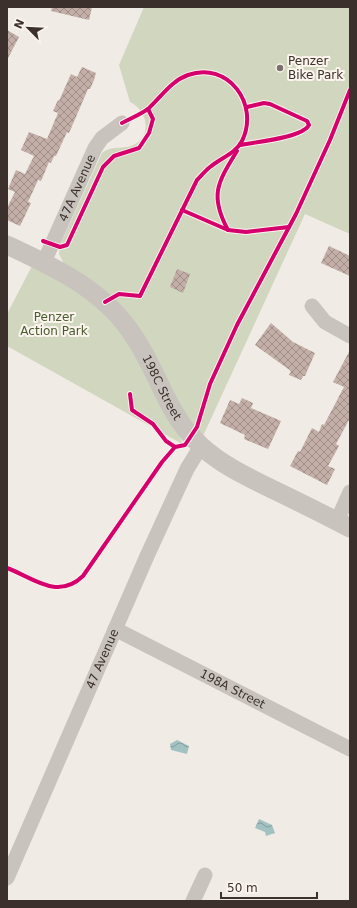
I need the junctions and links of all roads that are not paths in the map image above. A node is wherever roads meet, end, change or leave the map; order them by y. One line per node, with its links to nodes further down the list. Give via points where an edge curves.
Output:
1 (122, 123): 3 (street, 47A Avenue, via 102,138 95,148)
2 (7, 244): 3 (street, 198C Street)
3 (44, 262): 6 (street, 198C Street, via 84,285 108,305 123,322 142,350 173,412)
4 (312, 306): 5 (street, via 325,322)
5 (350, 336)
6 (202, 446): 8 (street, 198C Street, via 228,467); 9 (street, 47 Avenue, via 187,469)
7 (350, 492): 8 (street)
8 (343, 524)
9 (115, 629): 10 (street, 198A Street); 11 (street, 47 Avenue)
10 (350, 749)
11 (7, 874): 13 (street)
12 (205, 875): 14 (street)
13 (7, 878)
14 (193, 901)

